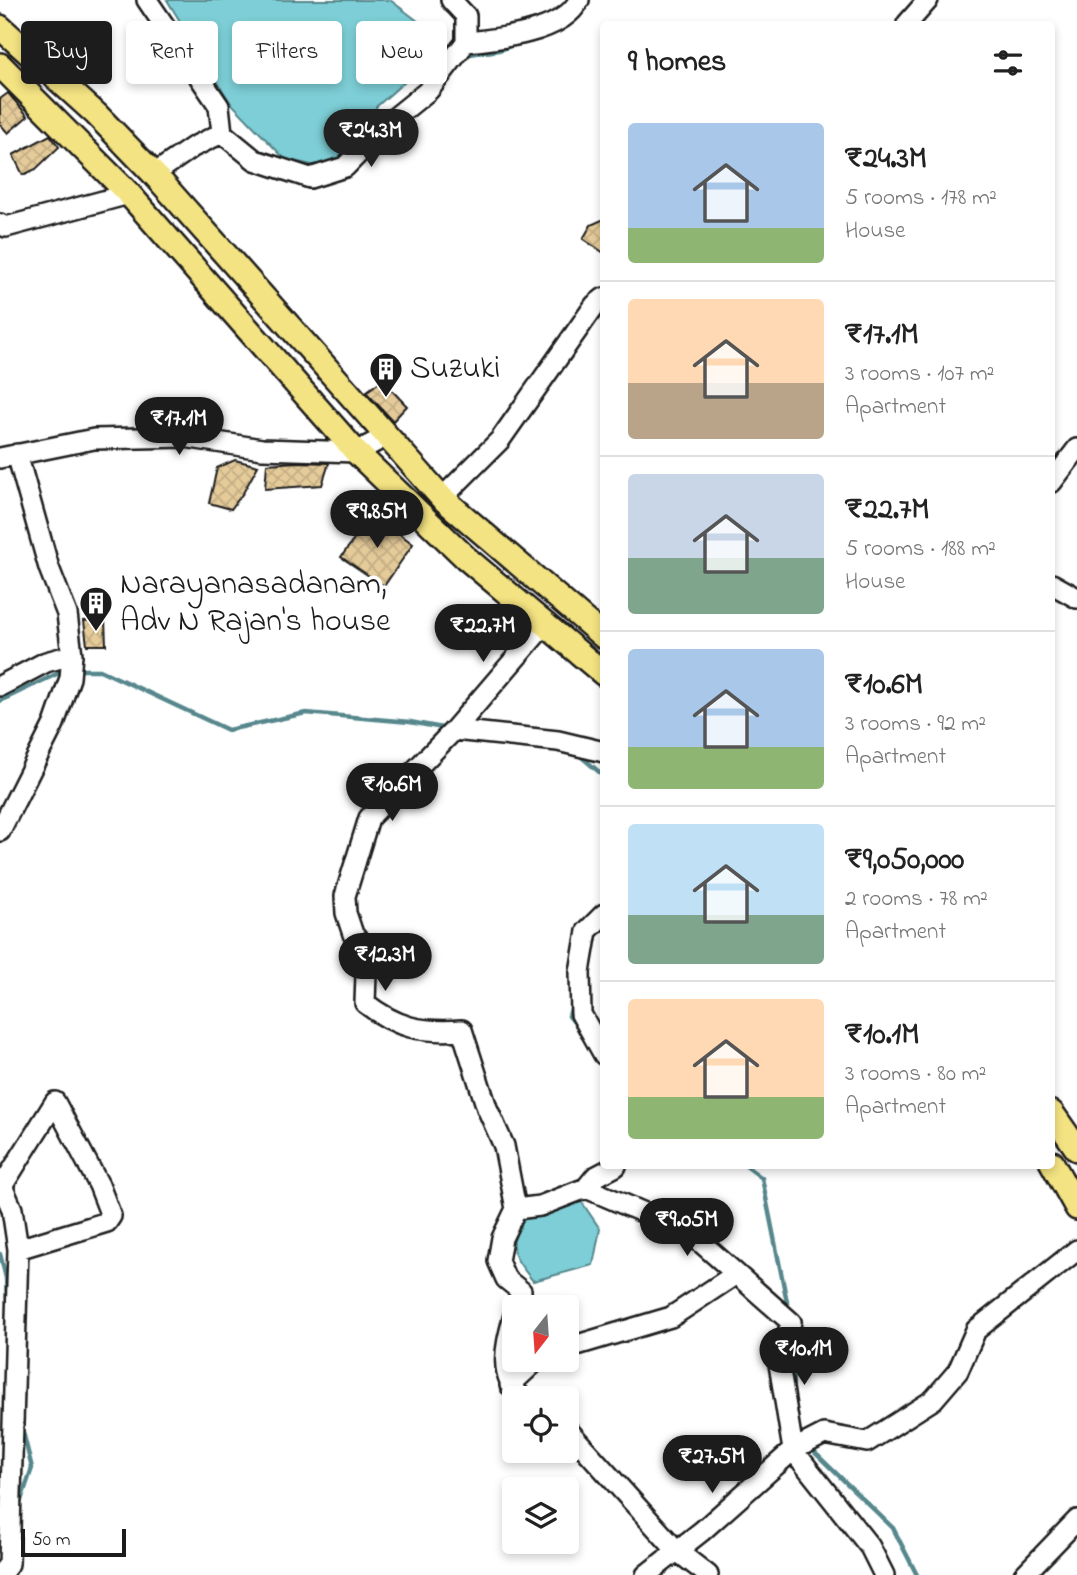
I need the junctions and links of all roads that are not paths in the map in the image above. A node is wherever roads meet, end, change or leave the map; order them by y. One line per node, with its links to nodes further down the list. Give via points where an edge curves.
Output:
1 (147, 0): 9 (street, via 219,106)
2 (451, 0): 7 (street, via 466,16)
3 (579, 0): 7 (street, via 575,9 539,29)
4 (928, 0): 5 (street)
5 (910, 21)
6 (0, 27): 10 (main road)
7 (466, 42): 9 (street, via 429,90 345,167 310,178 256,160)
8 (0, 65): 11 (main road)
9 (222, 133): 10 (street)
10 (154, 174): 14 (main road)
11 (129, 194): 12 (street, via 6,227); 16 (main road)
12 (0, 224)
13 (600, 301): 19 (street, via 500,440)
14 (385, 437): 16 (street); 19 (main road)
15 (1077, 449): 18 (street)
16 (356, 452): 17 (street, via 262,449 184,437 94,439); 22 (main road, via 466,558)
17 (9, 456): 24 (street, via 67,614)
18 (1055, 478)
19 (442, 498): 23 (main road)
20 (1055, 586): 21 (street)
21 (1077, 598)
22 (544, 625): 25 (main road); 27 (street)
23 (600, 634)
24 (72, 655): 26 (street, via 46,662); 29 (street, via 70,678 54,724)
25 (600, 671)
26 (0, 686)
27 (454, 730): 28 (street, via 558,741); 39 (street, via 369,818 345,896 346,913 353,934 372,958 365,1003 390,1022 437,1032 462,1030 504,1146)
28 (600, 751)
29 (0, 831)
30 (600, 918): 31 (street, via 587,931 580,972 581,1014)
31 (600, 1048)
32 (1055, 1117): 33 (main road)
33 (1077, 1149)
34 (1055, 1168): 38 (main road)
35 (610, 1169): 37 (street)
36 (2, 1183): 40 (street); 40 (street, via 55,1102 111,1216 107,1222)
37 (586, 1188): 39 (street, via 540,1206); 42 (street, via 689,1232)
38 (1077, 1208)
39 (516, 1209): 43 (street, via 502,1238 498,1261)
40 (18, 1248): 49 (street, via 9,1564)
41 (1077, 1250): 46 (street, via 976,1330 958,1371 933,1399 867,1442 824,1434)
42 (736, 1274): 44 (street, via 671,1317); 46 (street, via 791,1322 779,1364)
43 (520, 1295)
44 (579, 1344)
45 (579, 1442): 48 (street)
46 (801, 1446): 48 (street); 52 (street)
47 (1077, 1520): 53 (street)
48 (677, 1551): 50 (street); 51 (street)
49 (0, 1575)
50 (646, 1575)
51 (708, 1575)
52 (884, 1575)
53 (1024, 1575)

